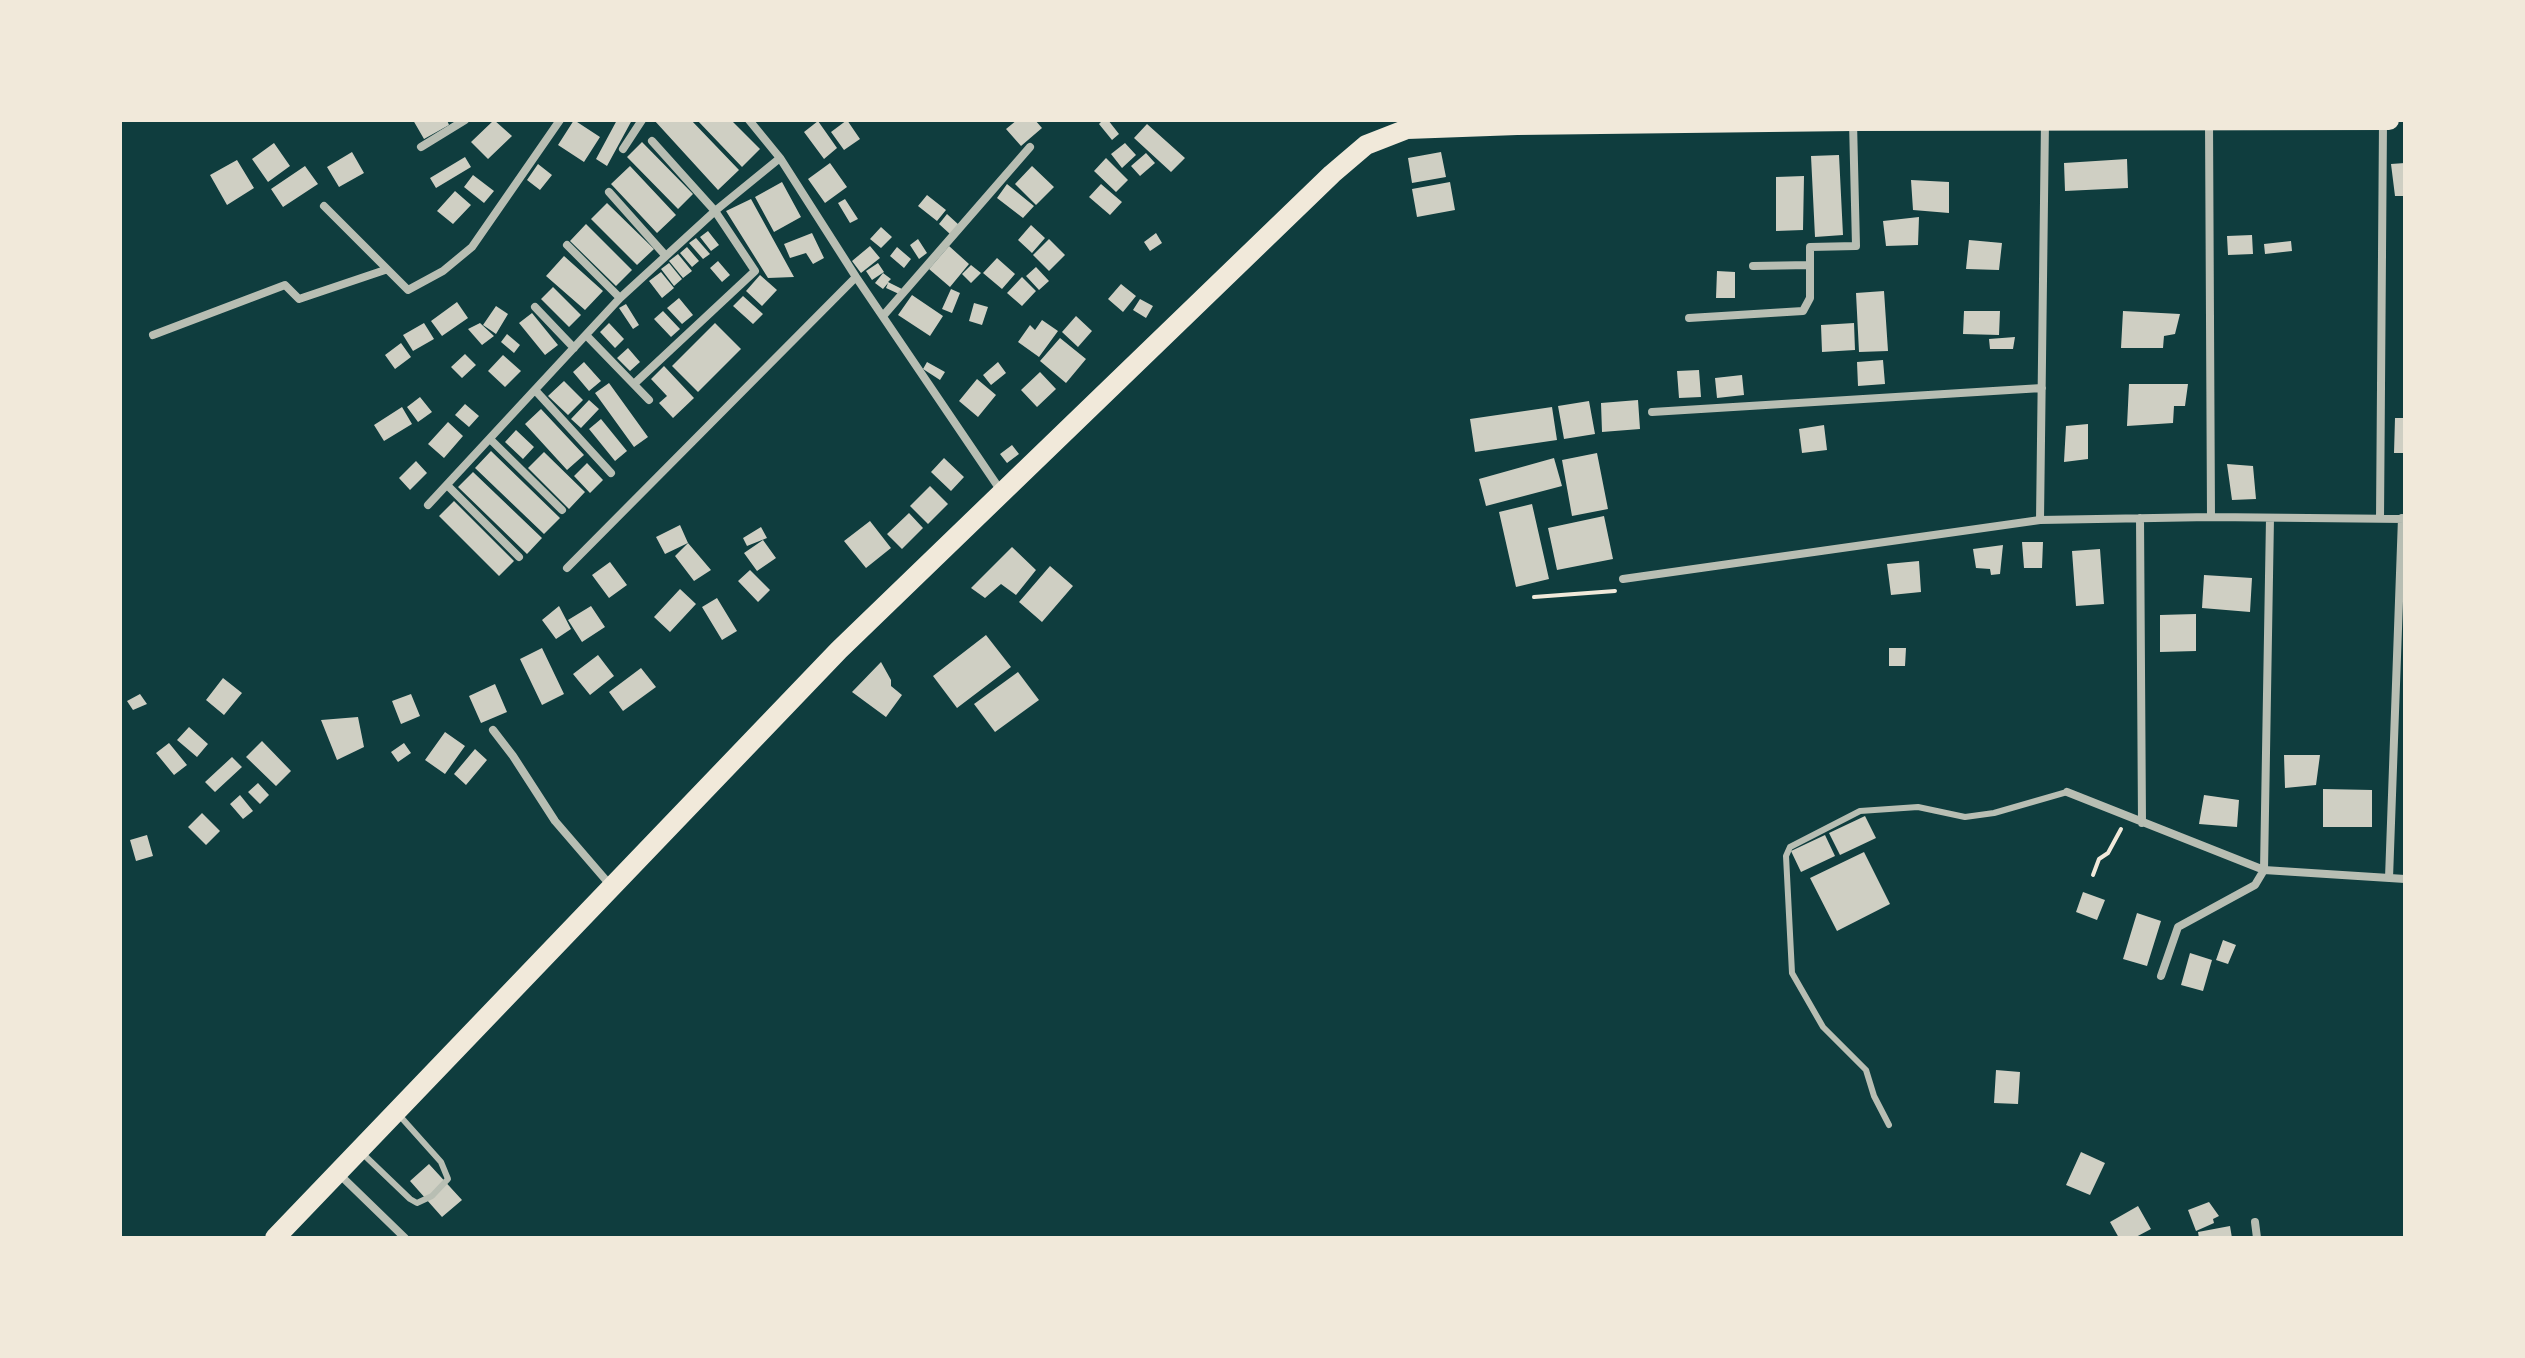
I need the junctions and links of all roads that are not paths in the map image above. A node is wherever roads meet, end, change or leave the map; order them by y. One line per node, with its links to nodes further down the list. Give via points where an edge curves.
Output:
1 (465, 120): 12 (street)
2 (560, 120): 23 (street, via 472,247 408,290)
3 (642, 120): 14 (street)
4 (749, 120): 15 (street)
5 (1824, 120): 8 (main road); 40 (main road, via 1407,129 1366,145)
6 (2206, 120): 9 (main road); 10 (main road); 43 (street)
7 (2386, 120): 10 (main road); 46 (street)
8 (1853, 121): 9 (main road); 21 (street, via 1856,246 1810,247)
9 (2045, 121): 33 (street)
10 (2260, 121)
11 (652, 141): 18 (street)
12 (421, 147)
13 (1030, 147): 27 (street)
14 (623, 149)
15 (780, 158): 18 (street); 24 (street)
16 (609, 192): 20 (street)
17 (324, 206): 23 (street)
18 (715, 211): 20 (street); 32 (street, via 755,271)
19 (567, 245): 25 (street)
20 (665, 255): 25 (street)
21 (1810, 265): 22 (street); 28 (street, via 1810,298 1803,311)
22 (1753, 266)
23 (385, 270): 29 (street, via 299,299 285,285)
24 (856, 277): 27 (street); 50 (street)
25 (620, 298): 30 (street)
26 (535, 307): 31 (street)
27 (883, 316): 40 (street)
28 (1689, 318)
29 (153, 335)
30 (586, 335): 31 (street); 32 (street)
31 (574, 348): 34 (street)
32 (634, 384): 35 (street)
33 (2042, 388): 36 (street); 48 (street)
34 (535, 390): 37 (street); 38 (street)
35 (649, 400)
36 (1652, 412)
37 (490, 439): 39 (street); 42 (street)
38 (611, 473)
39 (447, 485): 41 (street); 49 (street)
40 (1001, 491): 58 (main road, via 839,650)
41 (428, 505)
42 (562, 510)
43 (2211, 517): 44 (street); 45 (street)
44 (2140, 518): 48 (street); 54 (street)
45 (2270, 518): 46 (street); 55 (street)
46 (2380, 518): 47 (street)
47 (2404, 518): 56 (street)
48 (2040, 520): 51 (street)
49 (519, 557)
50 (567, 568)
51 (1623, 579)
52 (493, 730): 58 (street, via 555,821)
53 (2067, 792): 54 (street); 61 (lane, via 1965,817 1918,807 1860,811 1790,847 1786,856 1792,973 1823,1027 1866,1070)
54 (2142, 823): 55 (street)
55 (2264, 870): 56 (street); 59 (street, via 2255,885 2178,927)
56 (2389, 878): 57 (street)
57 (2405, 879)
58 (612, 887): 60 (main road)
59 (2161, 976)
60 (397, 1112): 62 (main road); 62 (lane, via 441,1162 448,1179 432,1196 417,1203 410,1199)
61 (1889, 1125)
62 (359, 1151): 63 (main road)
63 (338, 1173): 65 (main road); 66 (street)
64 (2255, 1222): 67 (street)
65 (275, 1238)
66 (405, 1238)
67 (2257, 1238)

